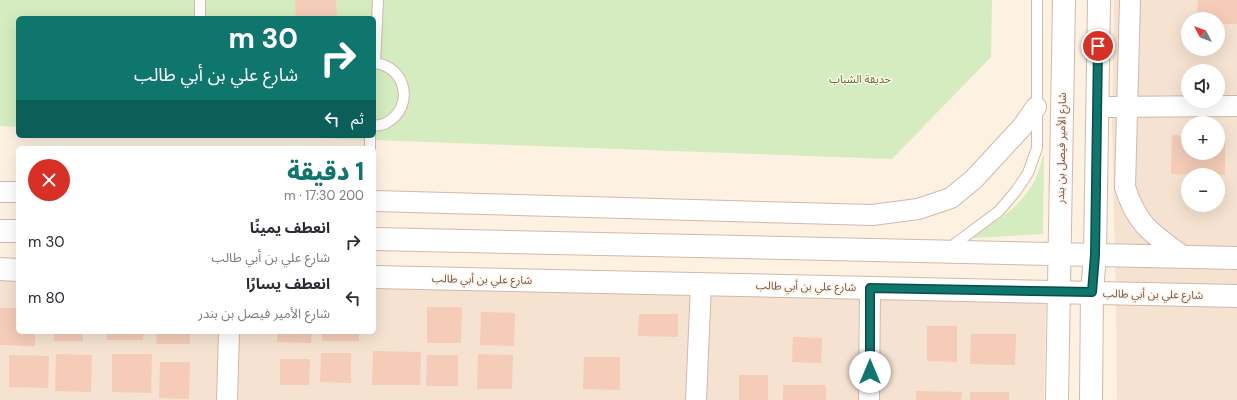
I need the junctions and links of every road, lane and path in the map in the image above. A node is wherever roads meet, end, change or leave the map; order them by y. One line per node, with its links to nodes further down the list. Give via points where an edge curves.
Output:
1 (200, 0): 7 (lane)
2 (378, 0): 8 (lane)
3 (1037, 0): 12 (lane)
4 (1064, 0): 22 (street, شارع الأمير فيصل بن بندر)
5 (1099, 0): 13 (street)
6 (1130, 0): 10 (street)
7 (200, 16)
8 (376, 32)
9 (376, 63): 14 (lane, via 396,72 403,85 404,100 398,114 386,123)
10 (1127, 106): 11 (street); 13 (street); 24 (street, via 1125,187 1129,199 1146,228)
11 (1237, 106)
12 (1036, 107): 17 (street, via 1022,127 974,179 951,198 918,209 872,215); 21 (lane, via 1037,148 1028,173 999,211)
13 (1097, 107): 23 (street)
14 (376, 126)
15 (0, 192): 16 (street)
16 (16, 192)
17 (376, 201)
18 (0, 231): 19 (street)
19 (16, 231)
20 (376, 240): 21 (street)
21 (944, 252): 22 (street)
22 (1059, 254): 23 (street); 31 (street, شارع الأمير فيصل بن بندر)
23 (1095, 255): 24 (street); 33 (street)
24 (1184, 257): 25 (street)
25 (1237, 258)
26 (0, 269): 27 (street)
27 (16, 270)
28 (376, 277): 29 (street, شارع علي بن أبي طالب)
29 (701, 284): 30 (street, شارع علي بن أبي طالب); 36 (street)
30 (870, 288): 31 (street, شارع علي بن أبي طالب); 37 (street)
31 (1059, 294): 33 (street, شارع علي بن أبي طالب); 38 (street, شارع الأمير فيصل بن بندر)
32 (1237, 296): 33 (street, شارع علي بن أبي طالب)
33 (1092, 297): 39 (street)
34 (229, 334): 35 (street)
35 (227, 400)
36 (696, 400)
37 (870, 400)
38 (1057, 400)
39 (1091, 400)

